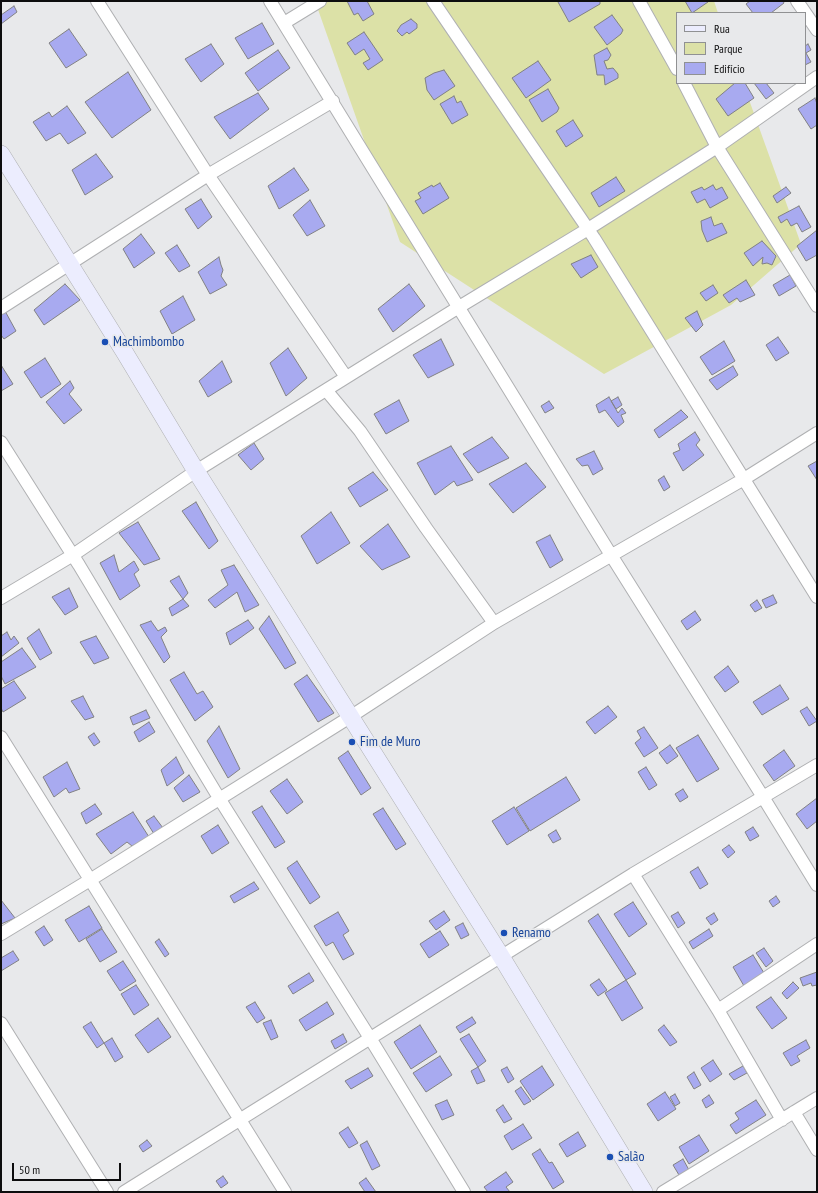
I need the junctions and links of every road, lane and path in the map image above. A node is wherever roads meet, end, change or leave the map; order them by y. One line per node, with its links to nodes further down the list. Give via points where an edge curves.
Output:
1 (97, 1): 17 (street)
2 (270, 1): 9 (street)
3 (320, 1): 9 (street)
4 (433, 1): 18 (street)
5 (639, 1): 11 (street)
6 (797, 1): 7 (street)
7 (805, 12)
8 (806, 14): 10 (street)
9 (284, 23): 14 (street)
10 (817, 30)
11 (676, 67)
12 (817, 78): 15 (street)
13 (685, 84): 15 (street)
14 (332, 101): 17 (street); 21 (street)
15 (717, 147): 18 (street); 20 (street)
16 (1, 154): 19 (street)
17 (208, 175): 19 (street); 23 (street)
18 (588, 229): 21 (street); 28 (street)
19 (68, 264): 22 (street); 27 (street)
20 (817, 306)
21 (459, 307): 23 (street); 30 (street)
22 (1, 308)
23 (346, 377): 24 (street)
24 (326, 390): 27 (street); 33 (street, via 360,431)
25 (817, 433): 28 (street)
26 (1, 442): 29 (street)
27 (196, 471): 29 (street); 34 (street)
28 (744, 479): 30 (street); 31 (street)
29 (73, 555): 32 (street); 38 (street)
30 (611, 555): 33 (street); 37 (street)
31 (817, 597)
32 (1, 598)
33 (494, 623): 34 (street)
34 (350, 717): 38 (street); 44 (street)
35 (1, 737): 40 (street)
36 (817, 765): 37 (street)
37 (763, 796): 39 (street); 41 (street)
38 (220, 798): 40 (street); 47 (street)
39 (633, 874): 44 (street); 45 (street)
40 (90, 880): 42 (street); 50 (street)
41 (817, 885)
42 (1, 934)
43 (817, 944): 45 (street)
44 (501, 956): 47 (street); 57 (street)
45 (718, 1010): 51 (street)
46 (1, 1023): 53 (street)
47 (370, 1038): 50 (street); 56 (street)
48 (817, 1098): 49 (street)
49 (794, 1112): 51 (street); 52 (street)
50 (241, 1120): 54 (street); 55 (street)
51 (782, 1120): 58 (street)
52 (817, 1150)
53 (107, 1192)
54 (124, 1192)
55 (285, 1192)
56 (464, 1192)
57 (644, 1192)
58 (663, 1192)

